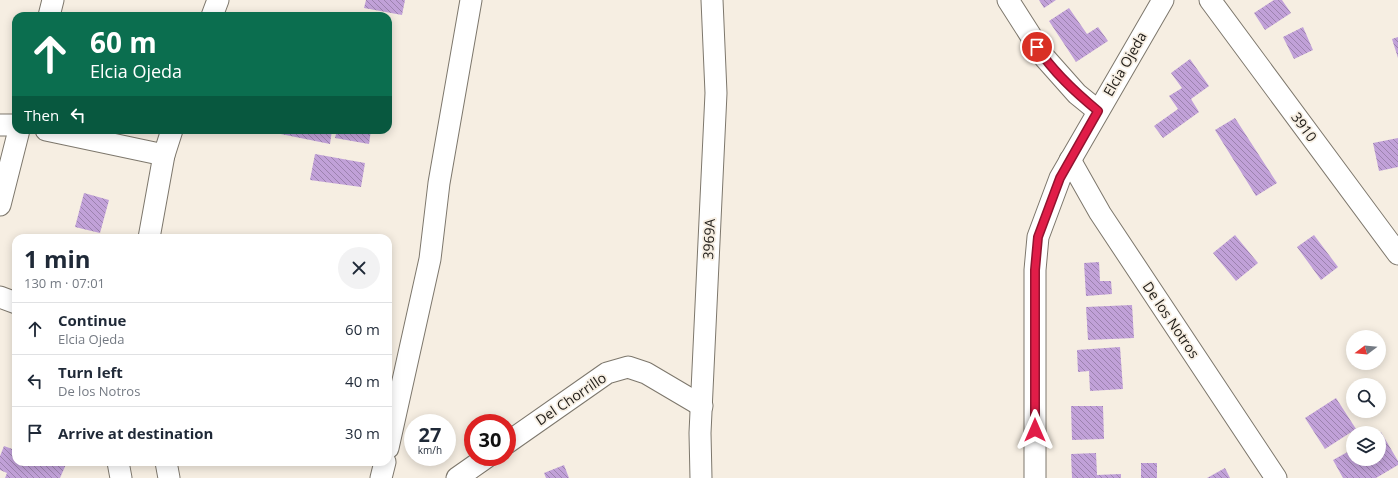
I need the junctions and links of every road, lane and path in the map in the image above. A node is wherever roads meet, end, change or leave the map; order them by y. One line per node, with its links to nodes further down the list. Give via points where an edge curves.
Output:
1 (53, 0): 8 (street)
2 (218, 0): 9 (street)
3 (471, 0): 24 (street, via 440,183 430,259)
4 (712, 0): 23 (street, 3969A, via 716,93)
5 (1008, 0): 10 (street, via 1045,58 1077,94)
6 (1162, 0): 10 (street, Elcia Ojeda)
7 (1210, 0): 20 (street, 3910)
8 (50, 12)
9 (214, 12)
10 (1098, 111): 17 (street, Elcia Ojeda)
11 (0, 125): 12 (street)
12 (12, 125)
13 (19, 134): 18 (street)
14 (66, 134): 16 (street)
15 (171, 134): 16 (street)
16 (164, 154): 19 (street)
17 (1070, 160): 35 (street, Elcia Ojeda, via 1060,178 1038,237 1035,270); 36 (street, De los Notros, via 1100,213)
18 (0, 206)
19 (150, 234)
20 (1398, 254)
21 (0, 297): 22 (street)
22 (12, 302)
23 (702, 406): 25 (street, Del Chorrillo, via 646,373 628,367 607,373); 34 (street, 3969A)
24 (392, 430)
25 (516, 437)
26 (119, 466): 30 (street)
27 (166, 466): 31 (street)
28 (384, 466): 32 (street)
29 (474, 466): 33 (street)
30 (121, 478)
31 (168, 478)
32 (381, 478)
33 (457, 478)
34 (700, 478)
35 (1035, 478)
36 (1276, 478)

